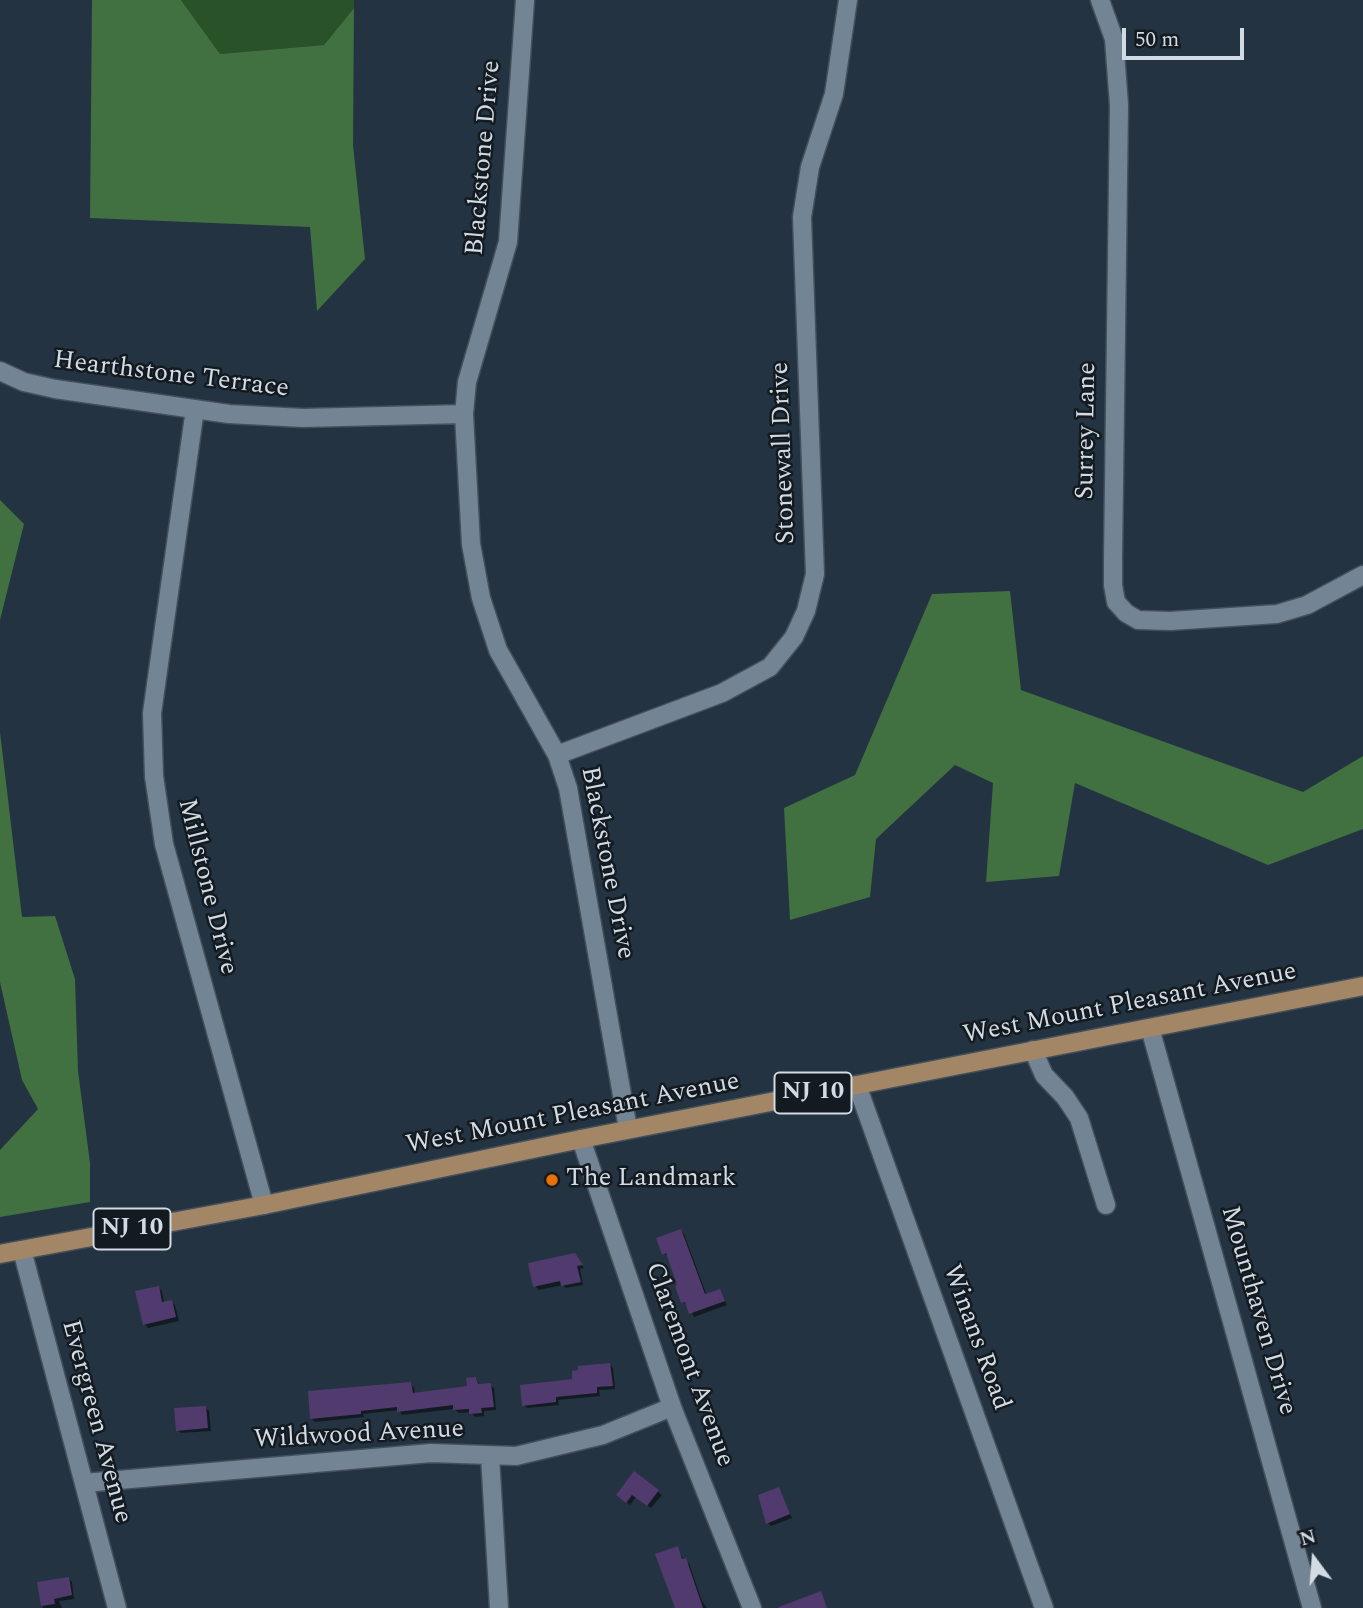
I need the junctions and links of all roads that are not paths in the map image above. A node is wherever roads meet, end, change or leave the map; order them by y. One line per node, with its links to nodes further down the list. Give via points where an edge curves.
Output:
1 (525, 0): 6 (street, Blackstone Drive, via 508,242 467,382)
2 (848, 0): 8 (street, Stonewall Drive, via 834,94 810,167 802,217 815,574 806,611 794,637 770,667 722,693)
3 (1100, 0): 7 (street, Surrey Lane, via 1114,39 1119,105 1116,602 1138,620 1277,614 1307,605)
4 (0, 371): 5 (street, Hearthstone Terrace, via 55,389)
5 (195, 409): 6 (street, Hearthstone Terrace, via 303,418); 15 (street, Millstone Drive, via 152,713 154,776 164,844)
6 (464, 414): 8 (street, Blackstone Drive, via 471,544 481,598 498,650)
7 (1363, 575)
8 (557, 755): 13 (street, Blackstone Drive, via 568,788)
9 (1363, 986): 10 (main road, West Mount Pleasant Avenue / NJ 10)
10 (1150, 1028): 11 (main road, West Mount Pleasant Avenue / NJ 10); 26 (street, Mounthaven Drive)
11 (1033, 1050): 12 (main road, West Mount Pleasant Avenue / NJ 10); 16 (street, via 1044,1075 1079,1118)
12 (857, 1085): 13 (main road, West Mount Pleasant Avenue / NJ 10); 25 (street, Winans Road)
13 (628, 1129): 14 (main road, West Mount Pleasant Avenue / NJ 10)
14 (581, 1139): 15 (main road, West Mount Pleasant Avenue / NJ 10); 19 (street, Claremont Avenue)
15 (264, 1205): 17 (main road, West Mount Pleasant Avenue / NJ 10)
16 (1106, 1205)
17 (22, 1250): 18 (main road, West Mount Pleasant Avenue / NJ 10); 21 (street, Evergreen Avenue)
18 (0, 1254)
19 (672, 1407): 20 (street, Wildwood Avenue, via 603,1435 516,1456); 24 (street, Claremont Avenue)
20 (490, 1456): 21 (street, Wildwood Avenue, via 431,1453); 23 (street)
21 (84, 1483): 22 (street, Evergreen Avenue)
22 (117, 1608)
23 (499, 1608)
24 (752, 1608)
25 (1044, 1608)
26 (1312, 1608)

